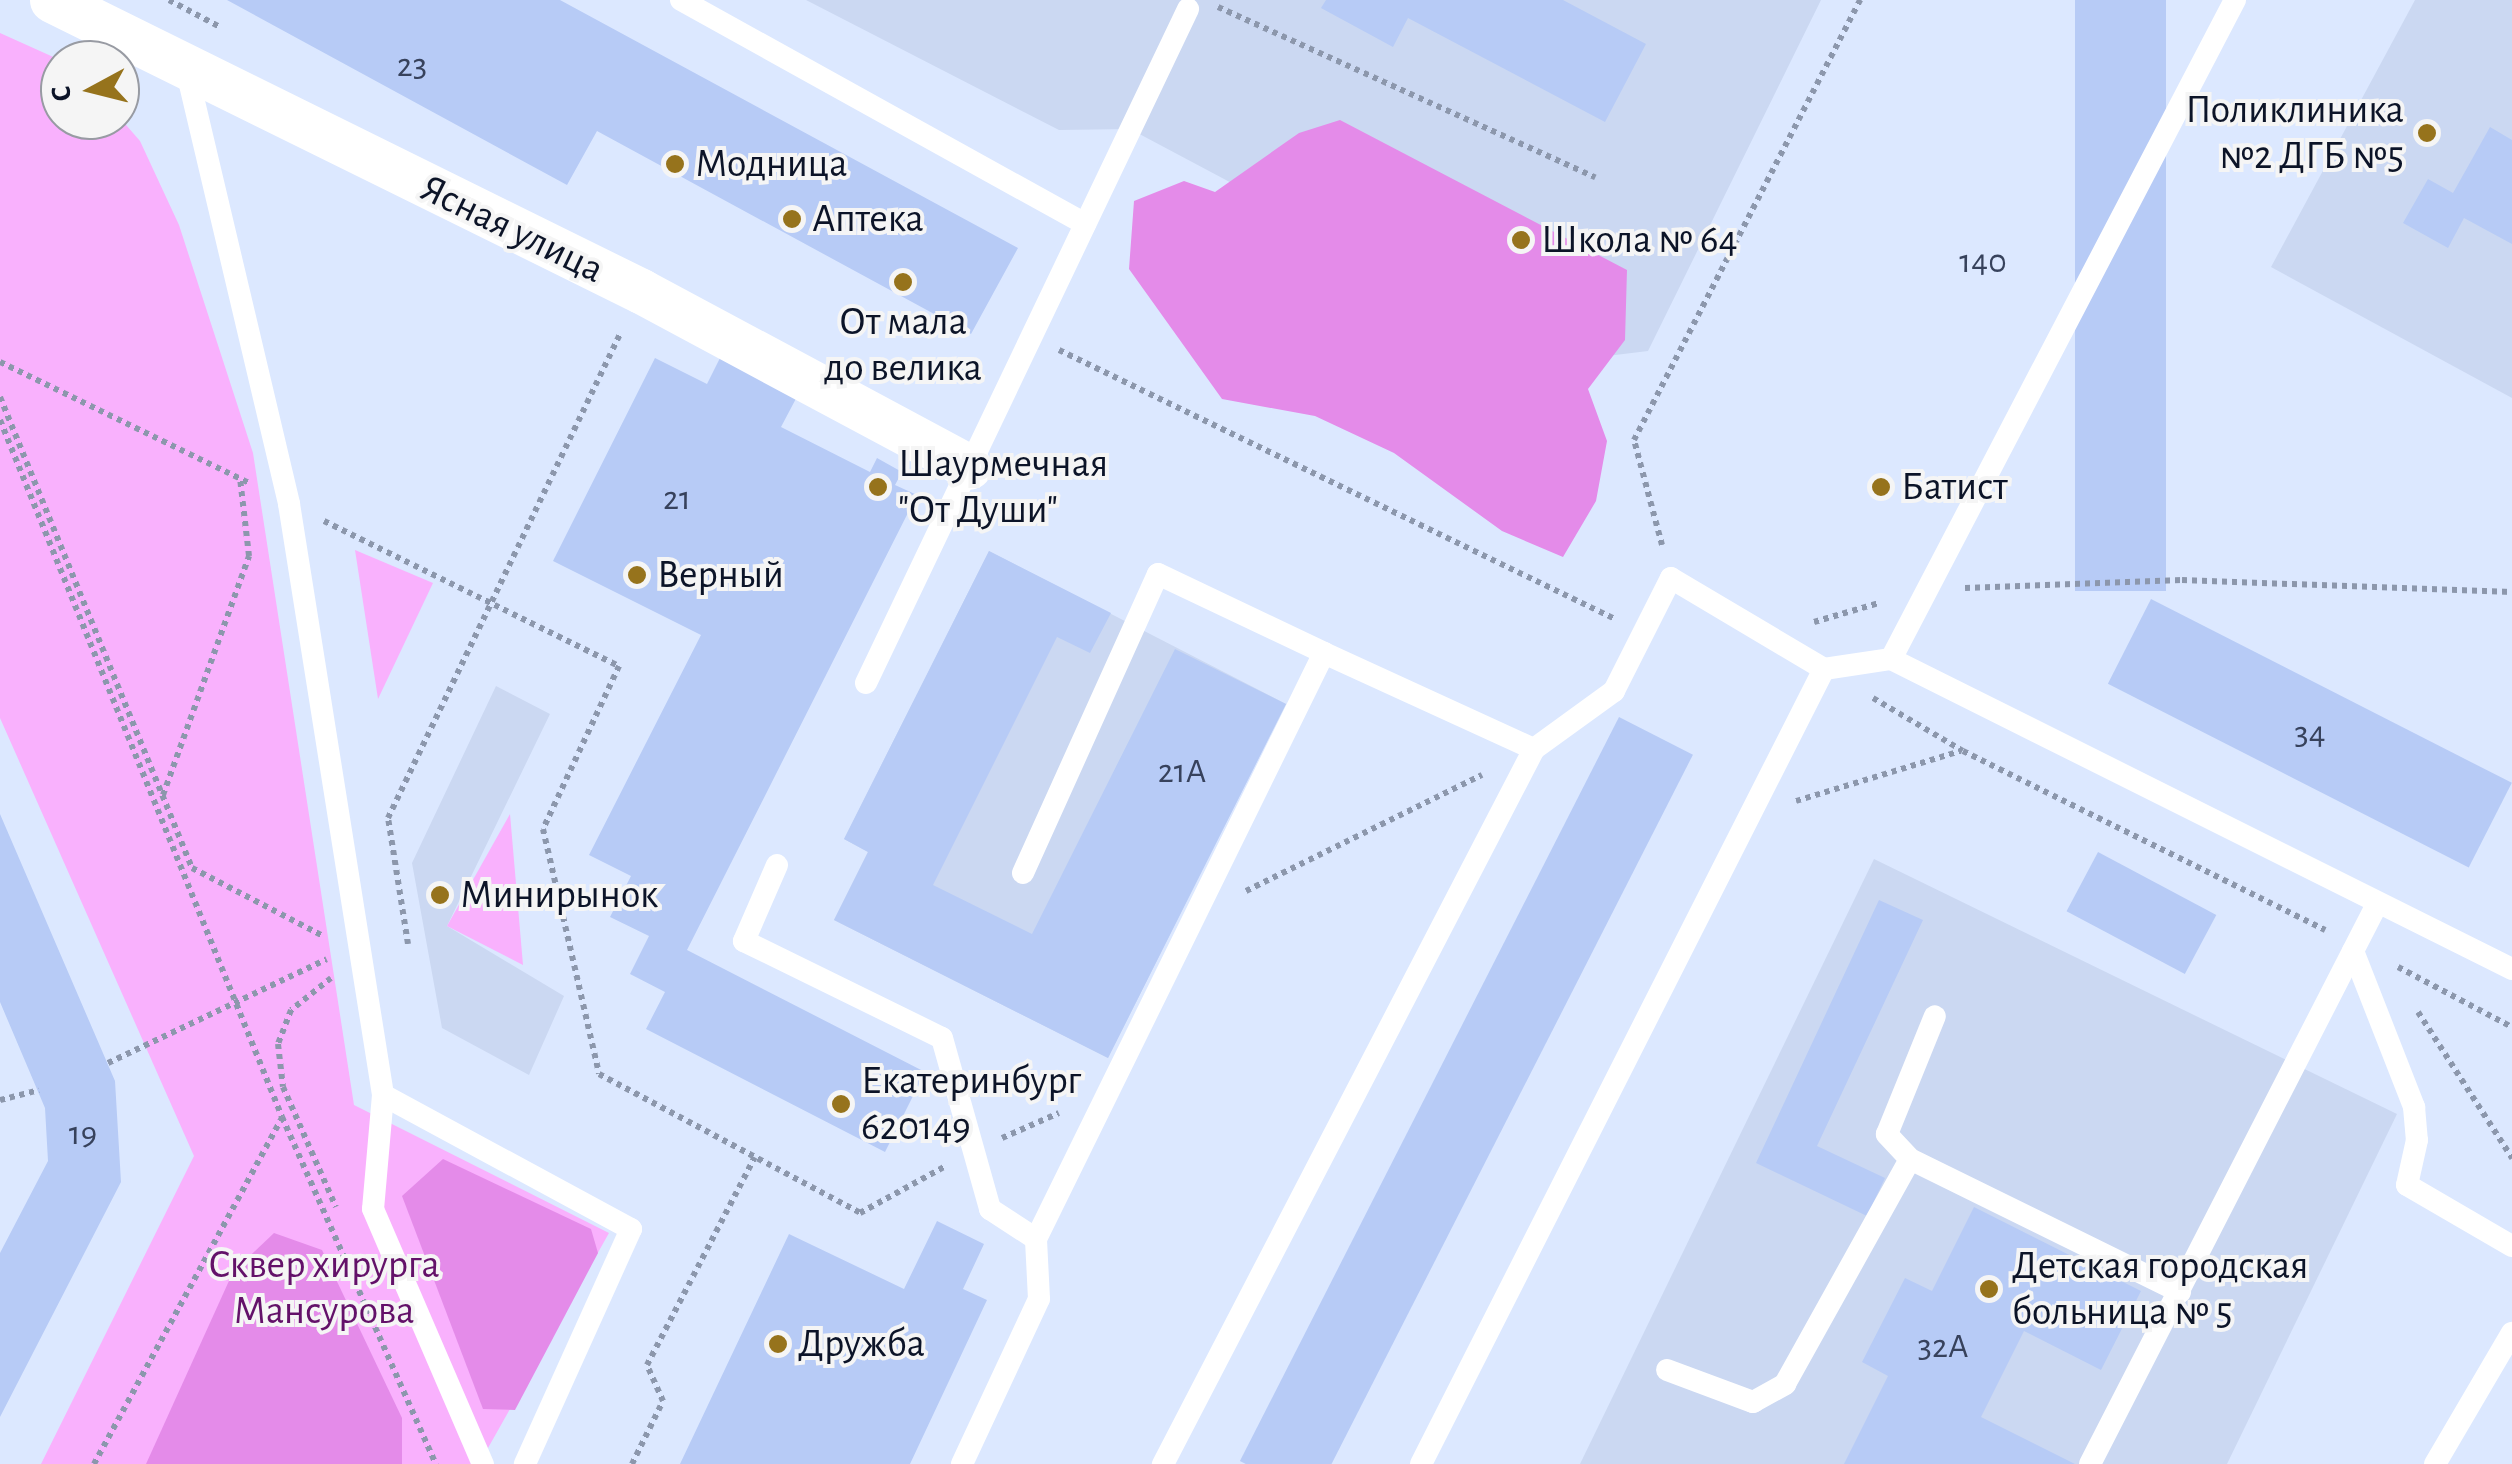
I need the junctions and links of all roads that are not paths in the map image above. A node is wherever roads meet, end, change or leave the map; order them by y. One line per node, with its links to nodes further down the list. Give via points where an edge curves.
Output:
1 (52, 0): 5 (street, Ясная улица)
2 (681, 0): 6 (lane)
3 (2235, 0): 9 (lane)
4 (1188, 9): 6 (lane)
5 (187, 72): 7 (street, Ясная улица, via 640,292); 19 (lane, via 289,504)
6 (1085, 224): 7 (lane)
7 (969, 467): 11 (lane)
8 (1324, 653): 12 (lane); 14 (lane, via 1158,574); 21 (lane)
9 (1890, 659): 10 (lane); 15 (lane)
10 (1824, 669): 12 (lane, via 1775,633 1671,578 1614,691); 30 (lane)
11 (866, 683)
12 (1534, 749): 29 (lane)
13 (777, 865): 21 (lane, via 744,941 942,1038 990,1209)
14 (1023, 873)
15 (2378, 904): 16 (lane); 17 (lane)
16 (2355, 948): 22 (lane, via 2414,1107 2417,1140 2406,1185); 23 (lane)
17 (2512, 969)
18 (1935, 1016): 20 (lane, via 1887,1134)
19 (383, 1096): 26 (lane, via 373,1209); 27 (lane, via 631,1229)
20 (1910, 1158): 23 (lane); 25 (lane, via 1772,1397 1752,1402)
21 (1036, 1239): 28 (lane, via 1038,1299)
22 (2512, 1246)
23 (2180, 1292): 31 (lane)
24 (2512, 1334): 32 (lane)
25 (1667, 1370)
26 (484, 1464)
27 (525, 1464)
28 (962, 1464)
29 (1163, 1464)
30 (1422, 1464)
31 (2090, 1464)
32 (2435, 1464)

